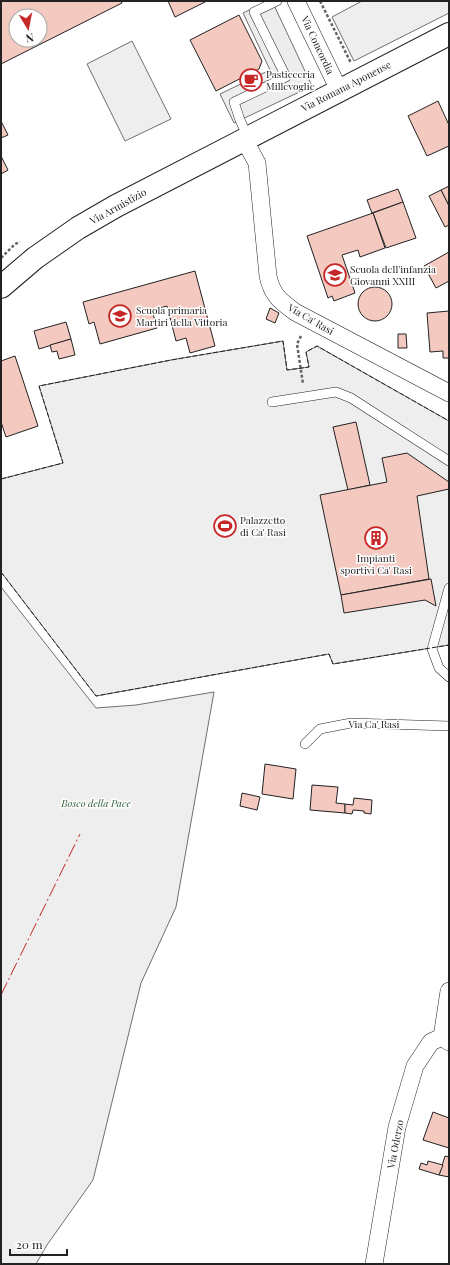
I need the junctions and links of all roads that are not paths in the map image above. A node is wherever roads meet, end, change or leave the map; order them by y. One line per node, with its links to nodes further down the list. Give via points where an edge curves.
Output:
1 (277, 1): 5 (lane, via 254,12 286,77 234,102)
2 (296, 1): 4 (street, Via Concordia)
3 (449, 34): 4 (street, Via Romana Aponense)
4 (338, 90): 5 (street, Via Romana Aponense)
5 (246, 138): 6 (street, Via Armistizio, via 78,228 35,258); 7 (street, Via Ca' Rasi, via 257,163 270,286 279,300 295,312)
6 (1, 287)
7 (449, 393)
8 (272, 402): 9 (lane, via 336,392 351,398)
9 (449, 461)
10 (449, 588): 11 (lane, via 432,649 439,668)
11 (449, 677)
12 (449, 726): 13 (lane, Via Ca' Rasi, via 351,722 320,729)
13 (305, 744)
14 (449, 991): 15 (street, Via Oderzo)
15 (446, 1040): 16 (street, Via Oderzo, via 431,1042 415,1066 396,1127)
16 (374, 1264)

